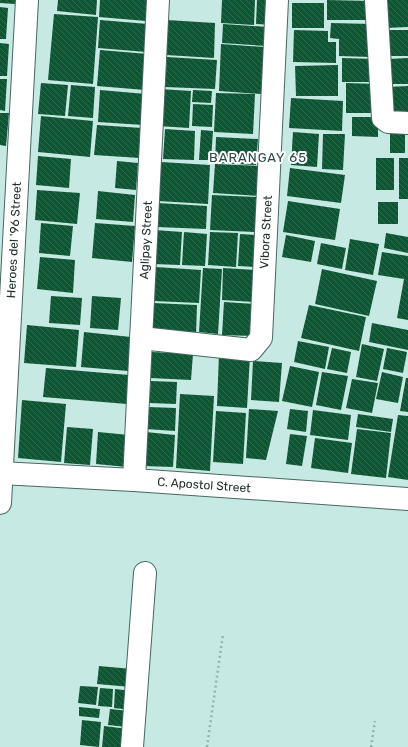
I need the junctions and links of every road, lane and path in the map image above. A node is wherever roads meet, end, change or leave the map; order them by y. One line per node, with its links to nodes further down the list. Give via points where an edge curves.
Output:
1 (27, 0): 7 (street, Heroes del '96 Street)
2 (158, 0): 6 (street, Aglipay Street)
3 (277, 0): 6 (street, Vibora Street, via 261,338 251,350)
4 (376, 0): 5 (street, via 383,118 388,122)
5 (408, 123)
6 (142, 338): 8 (street, Aglipay Street)
7 (1, 473): 8 (street, C. Apostol Street); 10 (street, Heroes del '96 Street)
8 (134, 480): 9 (street, C. Apostol Street)
9 (408, 499)
10 (0, 503)
11 (145, 573): 14 (street)
12 (223, 634): 15 (path)
13 (375, 721): 16 (path)
14 (132, 747)
15 (207, 747)
16 (371, 747)

